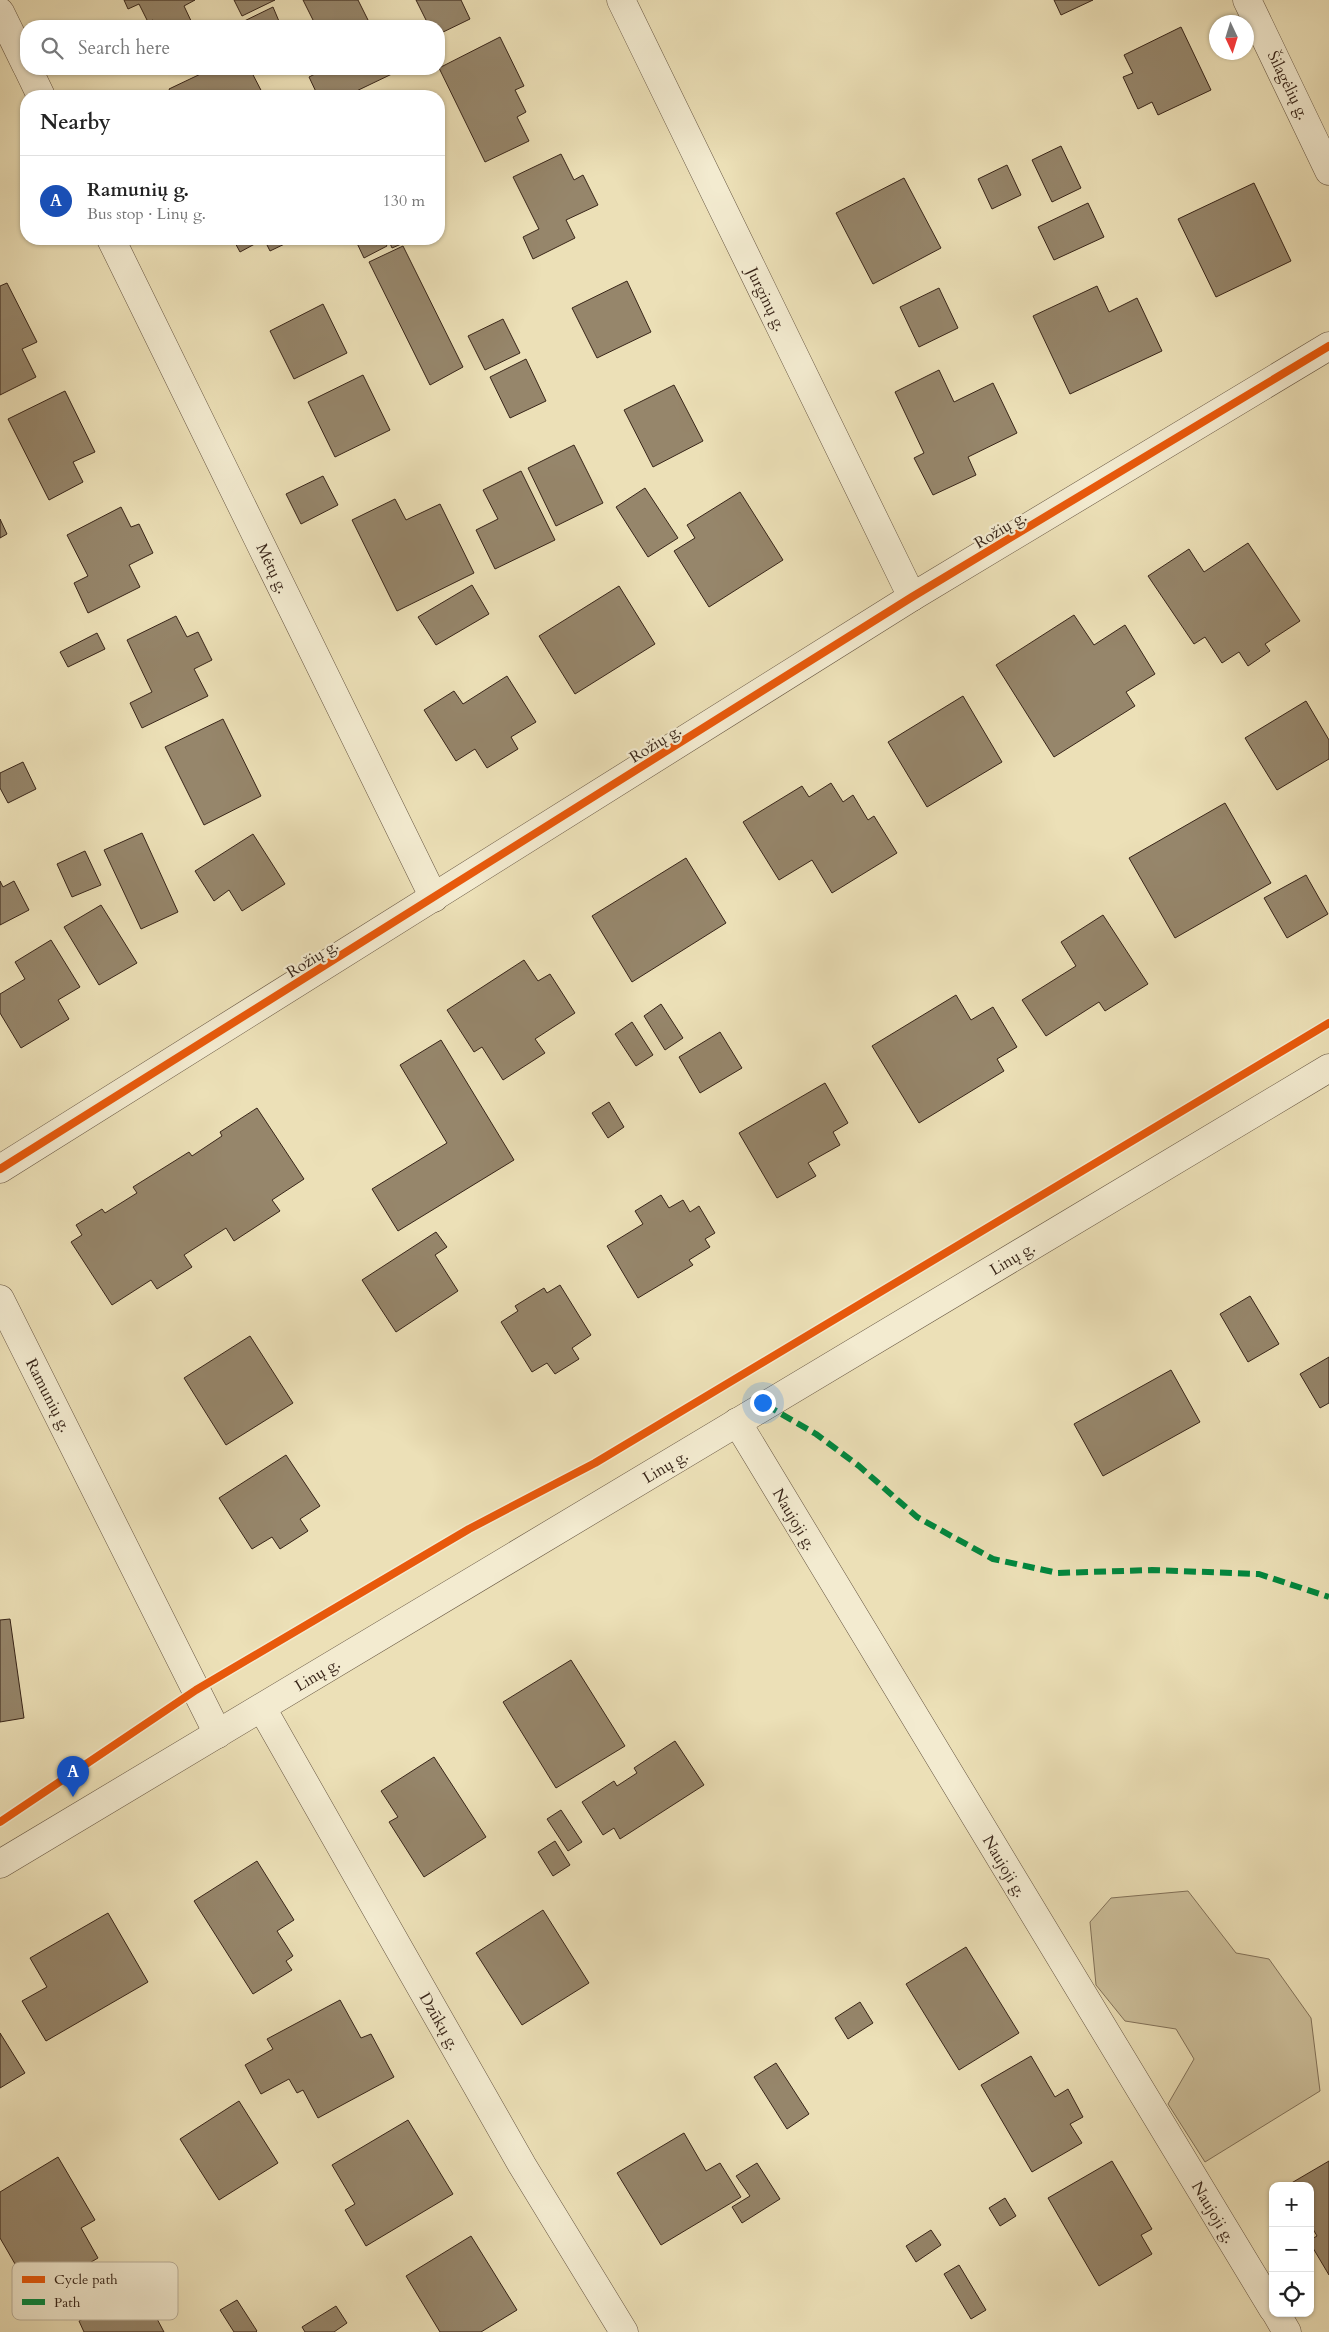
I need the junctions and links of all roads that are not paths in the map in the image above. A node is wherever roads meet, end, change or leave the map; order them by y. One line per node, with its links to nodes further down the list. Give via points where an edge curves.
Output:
1 (621, 0): 10 (street, Jurginų g.)
2 (1247, 0): 7 (street, Šilagėlių g.)
3 (0, 12): 4 (street)
4 (20, 53)
5 (31, 75): 6 (street)
6 (39, 90)
7 (1329, 171)
8 (114, 245): 11 (street, Mėtų g.)
9 (1329, 346): 10 (street, Rožių g.)
10 (912, 597): 11 (street, Rožių g.)
11 (434, 898): 13 (street, Rožių g.)
12 (1329, 1068): 15 (street, Linų g.)
13 (0, 1168)
14 (0, 1298): 17 (street, Ramunių g.)
15 (737, 1422): 16 (street, Linų g.); 19 (street, Naujoji g.)
16 (262, 1708): 17 (street, Linų g.); 21 (street, Dzūkų g., via 522,2164)
17 (218, 1734): 18 (street, Linų g.)
18 (0, 1864)
19 (1269, 2302)
20 (1278, 2317): 22 (street)
21 (624, 2332)
22 (1287, 2332)

